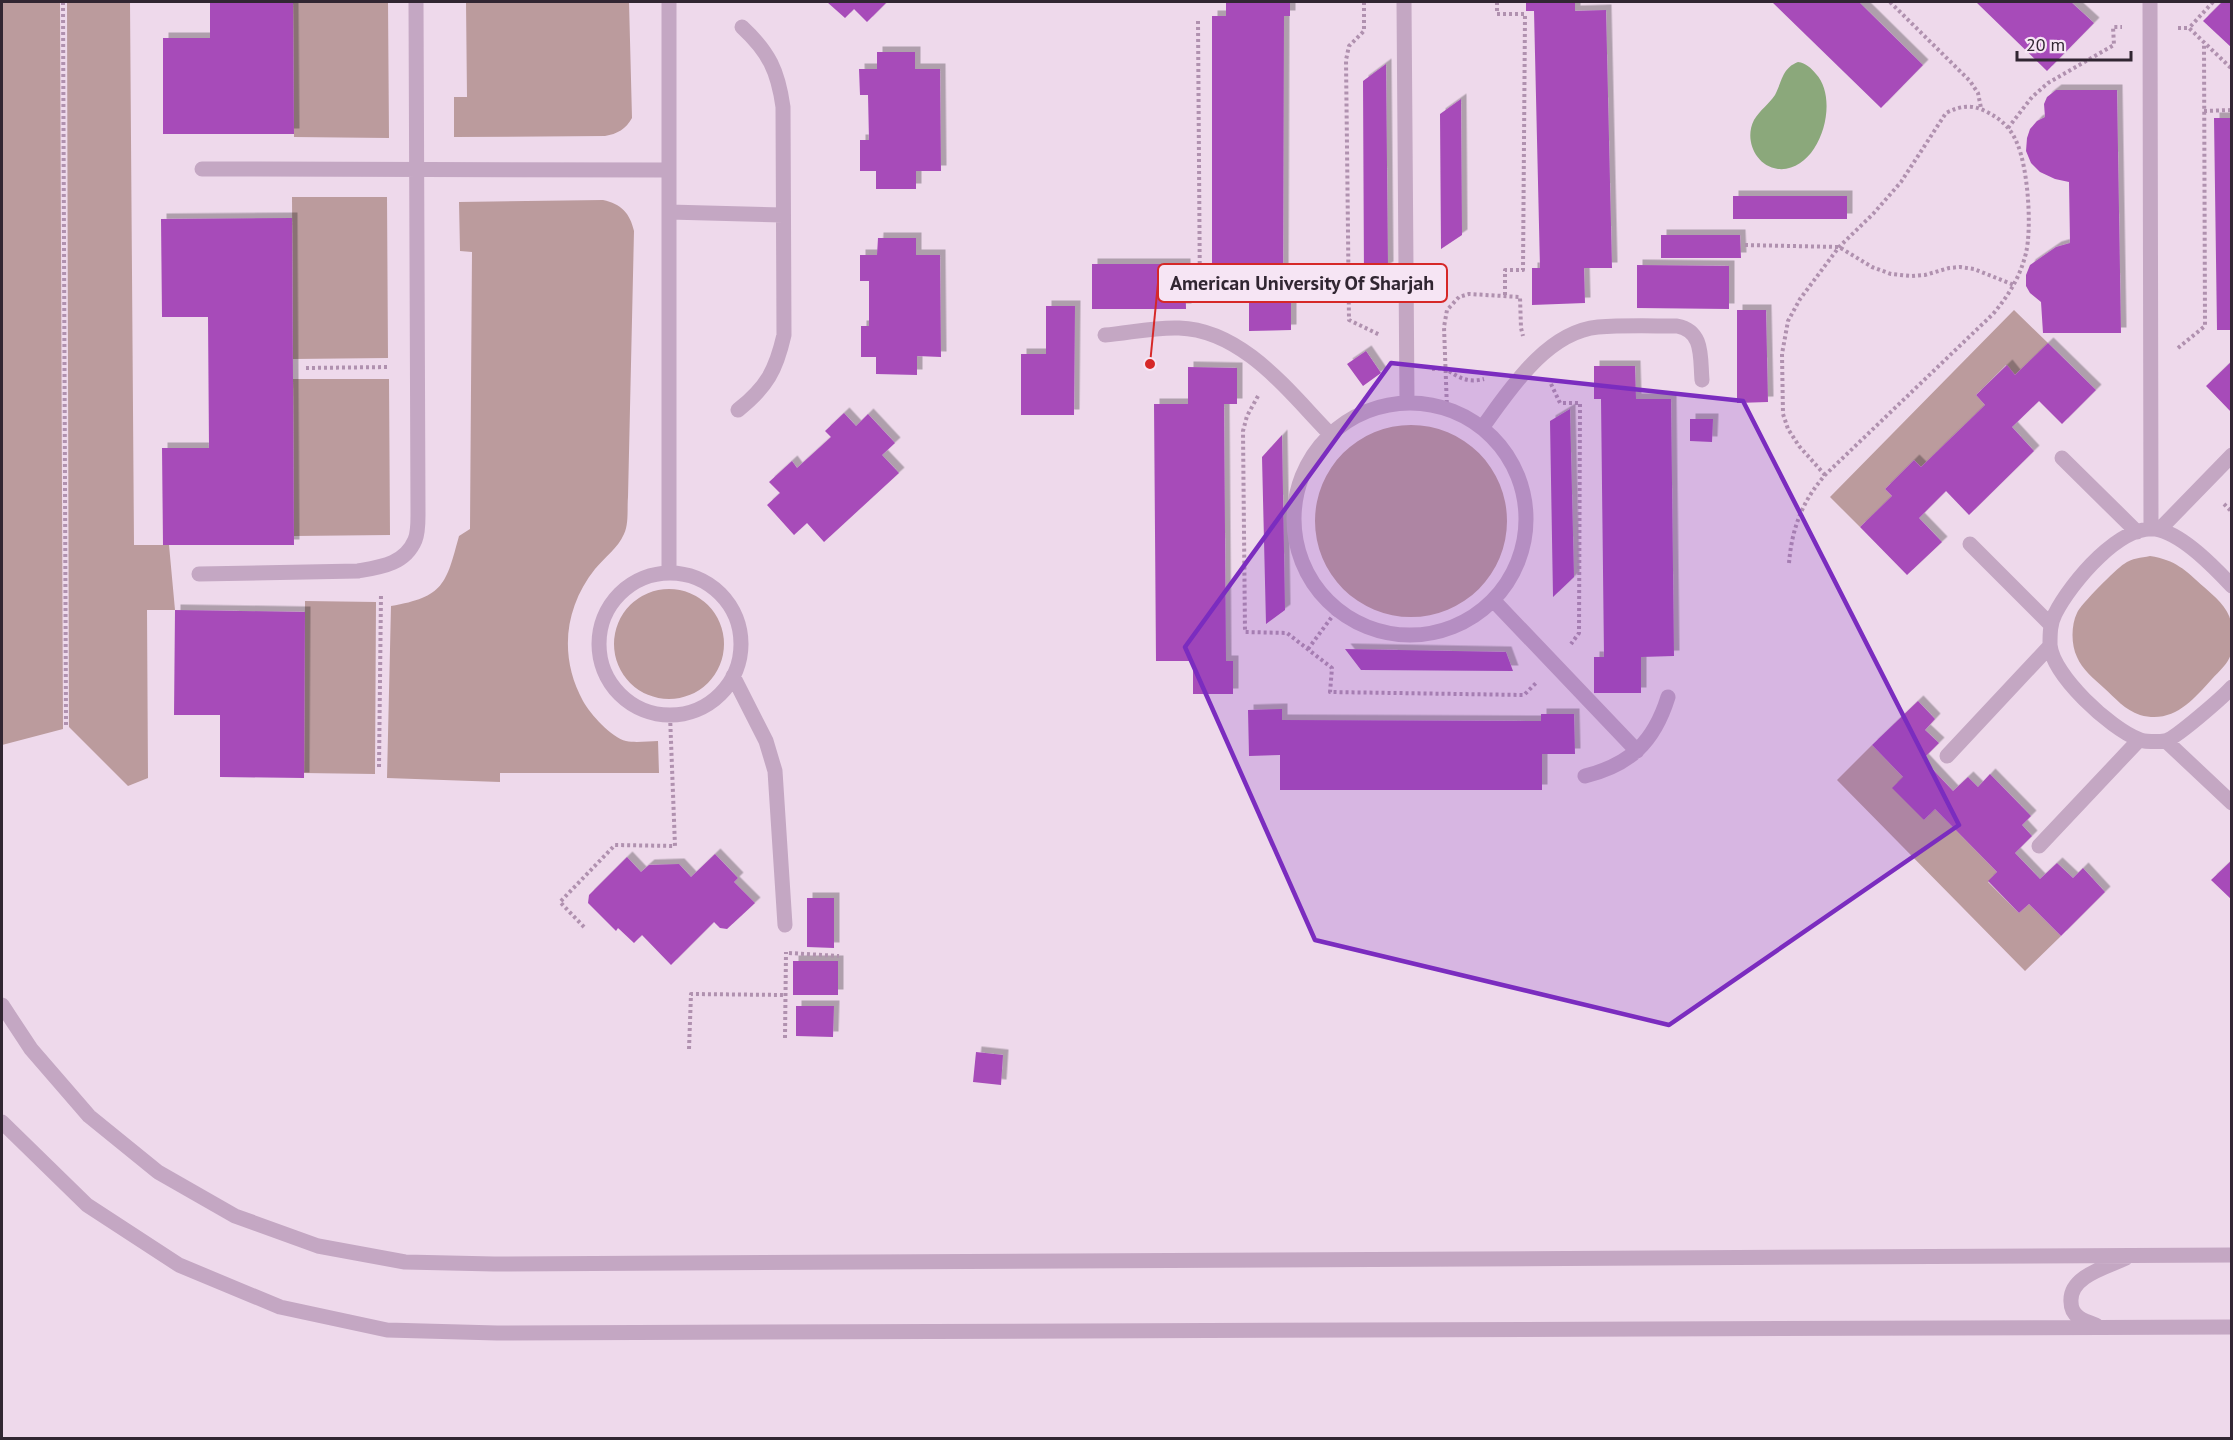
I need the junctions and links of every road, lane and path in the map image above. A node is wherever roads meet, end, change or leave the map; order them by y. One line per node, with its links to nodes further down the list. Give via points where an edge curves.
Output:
1 (63, 2): 61 (path)
2 (416, 2): 20 (street)
3 (669, 2): 21 (street)
4 (1404, 2): 36 (street)
5 (1497, 2): 27 (path, via 1497,14 1525,14 1523,270 1505,270)
6 (1890, 2): 15 (path, via 1970,81 1978,93)
7 (2150, 2): 11 (street)
8 (2213, 2): 12 (path)
9 (1198, 21): 28 (path)
10 (742, 27): 23 (street, via 759,43 780,84)
11 (2150, 27): 12 (path); 18 (path, via 2112,27 2114,45 2048,83); 44 (street)
12 (2189, 28): 13 (path)
13 (2204, 43): 14 (path); 17 (path)
14 (2232, 69)
15 (1981, 109): 18 (path); 25 (path, via 1967,106 1946,113 1901,182)
16 (2232, 110): 17 (path)
17 (2204, 111): 30 (path, via 2205,326)
18 (2008, 128): 26 (path, via 2018,144 2028,205 2026,251)
19 (202, 169): 20 (street)
20 (417, 170): 21 (street); 32 (street)
21 (669, 170): 22 (street)
22 (669, 212): 23 (street); 48 (street)
23 (783, 215): 38 (street, via 784,335 779,357 770,378)
24 (1745, 245): 25 (path)
25 (1839, 248): 26 (path, via 1891,274 1918,276 1960,267); 43 (path, via 1793,309 1782,354 1783,414 1788,429)
26 (2014, 285): 43 (path, via 1993,314)
27 (1505, 296): 31 (path, via 1520,297 1524,339); 37 (path, via 1469,294 1459,297 1448,310 1444,327)
28 (1201, 331): 29 (street, via 1179,328); 34 (street, via 1228,342)
29 (1105, 335)
30 (2173, 352)
31 (1539, 357): 35 (street, via 1565,339 1595,327 1677,326 1687,328 1695,336); 39 (street, via 1523,372); 56 (path, via 1560,403 1580,403 1579,633)
32 (417, 367): 33 (path); 47 (street, via 416,539 402,559)
33 (306, 368)
34 (1274, 376): 40 (street); 55 (path, via 1254,402 1243,430 1245,632 1287,633)
35 (1701, 380)
36 (1407, 402): 37 (street); 40 (street, via 1365,411)
37 (1447, 409): 39 (street)
38 (738, 410)
39 (1482, 428): 51 (street, via 1504,451 1519,480 1526,512 1524,544 1513,575)
40 (1330, 434): 52 (street, via 1309,459 1297,490 1293,523 1299,556 1314,586)
41 (2232, 455): 44 (street)
42 (2062, 458): 44 (street)
43 (1825, 476): 46 (path, via 1797,519)
44 (2149, 530): 50 (street, via 2171,535); 53 (street, via 2122,538 2089,568 2055,613)
45 (1970, 544): 53 (street)
46 (1789, 563)
47 (382, 566): 49 (street, via 358,571); 66 (path)
48 (669, 572): 57 (street, via 689,575 724,598 735,616 740,636 740,657); 60 (street, via 645,577 624,589 608,608 600,632 600,656 608,679 624,698 645,710)
49 (199, 574)
50 (2232, 586)
51 (1494, 601): 52 (street, via 1467,621 1434,633 1400,636 1367,627); 56 (street)
52 (1337, 610): 55 (path)
53 (2051, 625): 54 (street)
54 (2050, 646): 62 (street, via 2062,673 2079,692 2115,725); 65 (street)
55 (1308, 650): 56 (path, via 1332,668 1330,692 1524,695)
56 (1554, 665): 64 (street)
57 (733, 676): 60 (street, via 706,705); 70 (street, via 766,741 775,771)
58 (2232, 687): 63 (street)
59 (1668, 697): 64 (street, via 1662,717)
60 (670, 715): 71 (path, via 675,846 615,844 560,902)
61 (66, 726)
62 (2139, 740): 63 (street); 69 (street)
63 (2166, 741): 68 (street)
64 (1637, 751): 67 (street, via 1613,767)
65 (1947, 756)
66 (379, 767)
67 (1585, 776)
68 (2232, 803)
69 (2039, 846)
70 (785, 925): 72 (path)
71 (584, 927)
72 (786, 953): 73 (path); 74 (path)
73 (839, 956)
74 (785, 995): 76 (path); 77 (path, via 691,994)
75 (2, 1005): 80 (street, via 31,1049 89,1116 158,1172 235,1216 318,1246 405,1262)
76 (785, 1038)
77 (689, 1049)
78 (2, 1122): 82 (street, via 87,1205 179,1265 280,1307 387,1330 497,1333)
79 (2232, 1255): 80 (street)
80 (2132, 1256): 82 (street, via 2076,1283 2070,1293 2071,1307 2079,1319)
81 (2232, 1327): 82 (street)
82 (2105, 1328)

